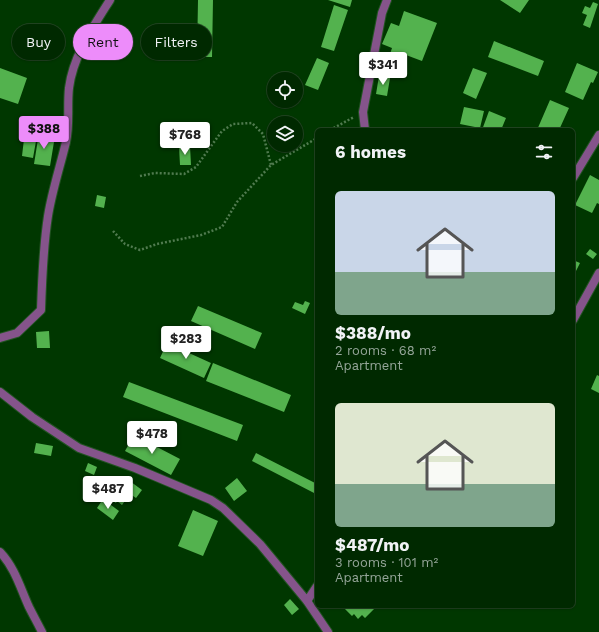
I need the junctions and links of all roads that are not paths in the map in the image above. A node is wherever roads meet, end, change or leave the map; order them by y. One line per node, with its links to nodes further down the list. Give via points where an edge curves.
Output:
1 (110, 0): 8 (street, via 78,56 72,74 66,142 48,216 41,310 17,333)
2 (387, 0): 3 (street, via 382,13 363,112)
3 (365, 128)
4 (599, 135): 5 (street)
5 (575, 175)
6 (599, 273): 7 (street)
7 (575, 316)
8 (0, 338)
9 (0, 392): 12 (street, via 79,448 136,468 211,500 223,508 260,544)
10 (0, 552): 13 (street, via 15,573)
11 (315, 589): 12 (street)
12 (307, 601): 14 (street)
13 (42, 632)
14 (328, 632)

